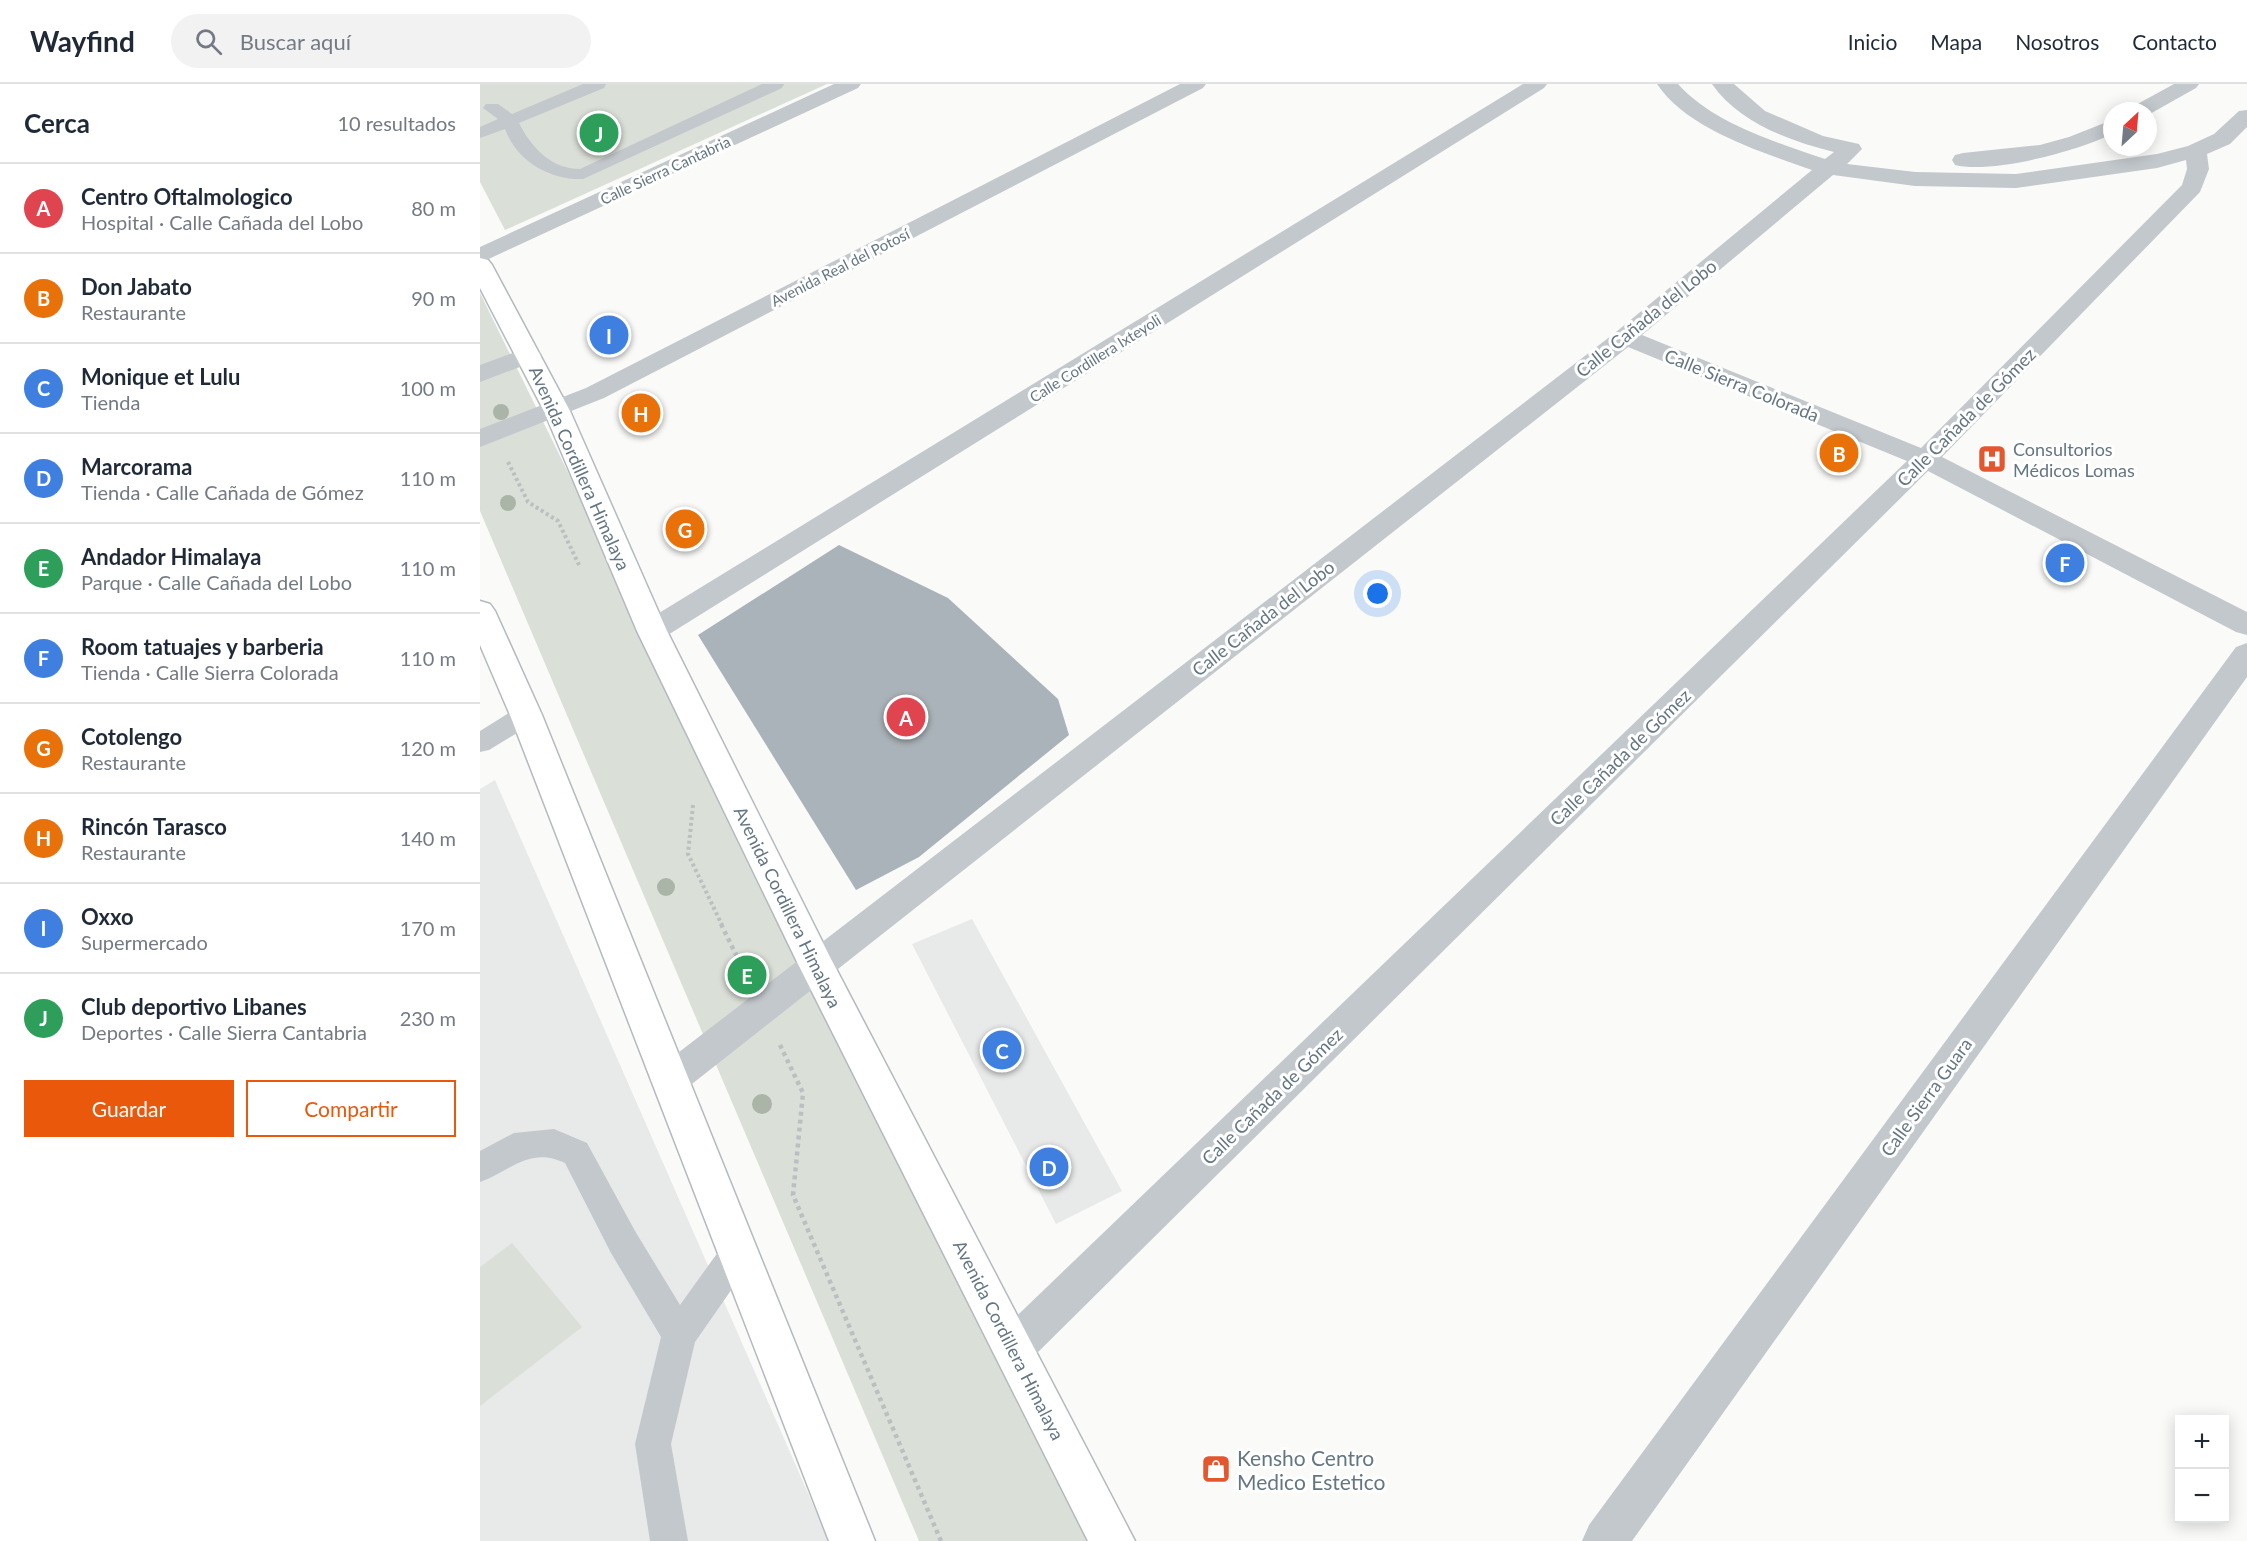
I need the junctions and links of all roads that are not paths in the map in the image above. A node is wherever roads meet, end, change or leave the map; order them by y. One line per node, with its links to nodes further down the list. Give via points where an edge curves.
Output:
1 (598, 84): 13 (lane)
2 (776, 84): 13 (lane, via 583,174 568,176 556,172 517,139)
3 (851, 84): 19 (street, Calle Sierra Cantabria)
4 (1196, 84): 24 (street, Avenida Real del Potosí)
5 (1538, 84): 29 (street, Calle Cordillera Ixteyoli)
6 (1667, 84): 18 (street, via 1683,102 1746,139)
7 (1722, 84): 17 (street, via 1757,116 1816,141)
8 (2189, 84): 10 (street)
9 (511, 100): 11 (lane)
10 (2156, 102)
11 (486, 111): 13 (lane)
12 (2247, 116): 16 (street, via 2222,139)
13 (509, 120): 15 (lane)
14 (2103, 131): 17 (street, via 2022,157 1931,162)
15 (480, 133)
16 (2196, 151): 18 (street, via 2157,161 2016,181 1915,179); 26 (street, Calle Cañada de Gómez, via 2198,169 2192,187)
17 (1870, 152): 18 (street, Calle Cañada del Lobo)
18 (1828, 168): 21 (street, Calle Cañada del Lobo)
19 (480, 256)
20 (480, 265): 22 (main road, Avenida Cordillera Himalaya)
21 (1625, 337): 26 (street, Calle Sierra Colorada); 33 (street, Calle Cañada del Lobo)
22 (529, 355): 23 (street); 24 (main road, Avenida Cordillera Himalaya)
23 (480, 374)
24 (556, 411): 25 (street, Avenida Real del Potosí); 29 (main road, Avenida Cordillera Himalaya)
25 (487, 436)
26 (1925, 459): 28 (street, Calle Sierra Colorada); 38 (street, Calle Cañada de Gómez)
27 (480, 611): 31 (main road)
28 (2247, 624)
29 (652, 631): 33 (main road, Avenida Cordillera Himalaya)
30 (2247, 654): 42 (street, Calle Sierra Guara)
31 (526, 716): 32 (lane); 34 (main road)
32 (480, 743)
33 (816, 964): 34 (street, Calle Cañada del Lobo); 38 (main road, Avenida Cordillera Himalaya)
34 (670, 1080): 36 (main road)
35 (480, 1168): 37 (lane, via 514,1148 554,1143 576,1153 622,1242)
36 (738, 1252): 37 (lane); 40 (main road)
37 (679, 1335): 39 (lane, via 653,1444)
38 (1014, 1347): 41 (main road, Avenida Cordillera Himalaya)
39 (669, 1541)
40 (852, 1541)
41 (1112, 1541)
42 (1605, 1541)

